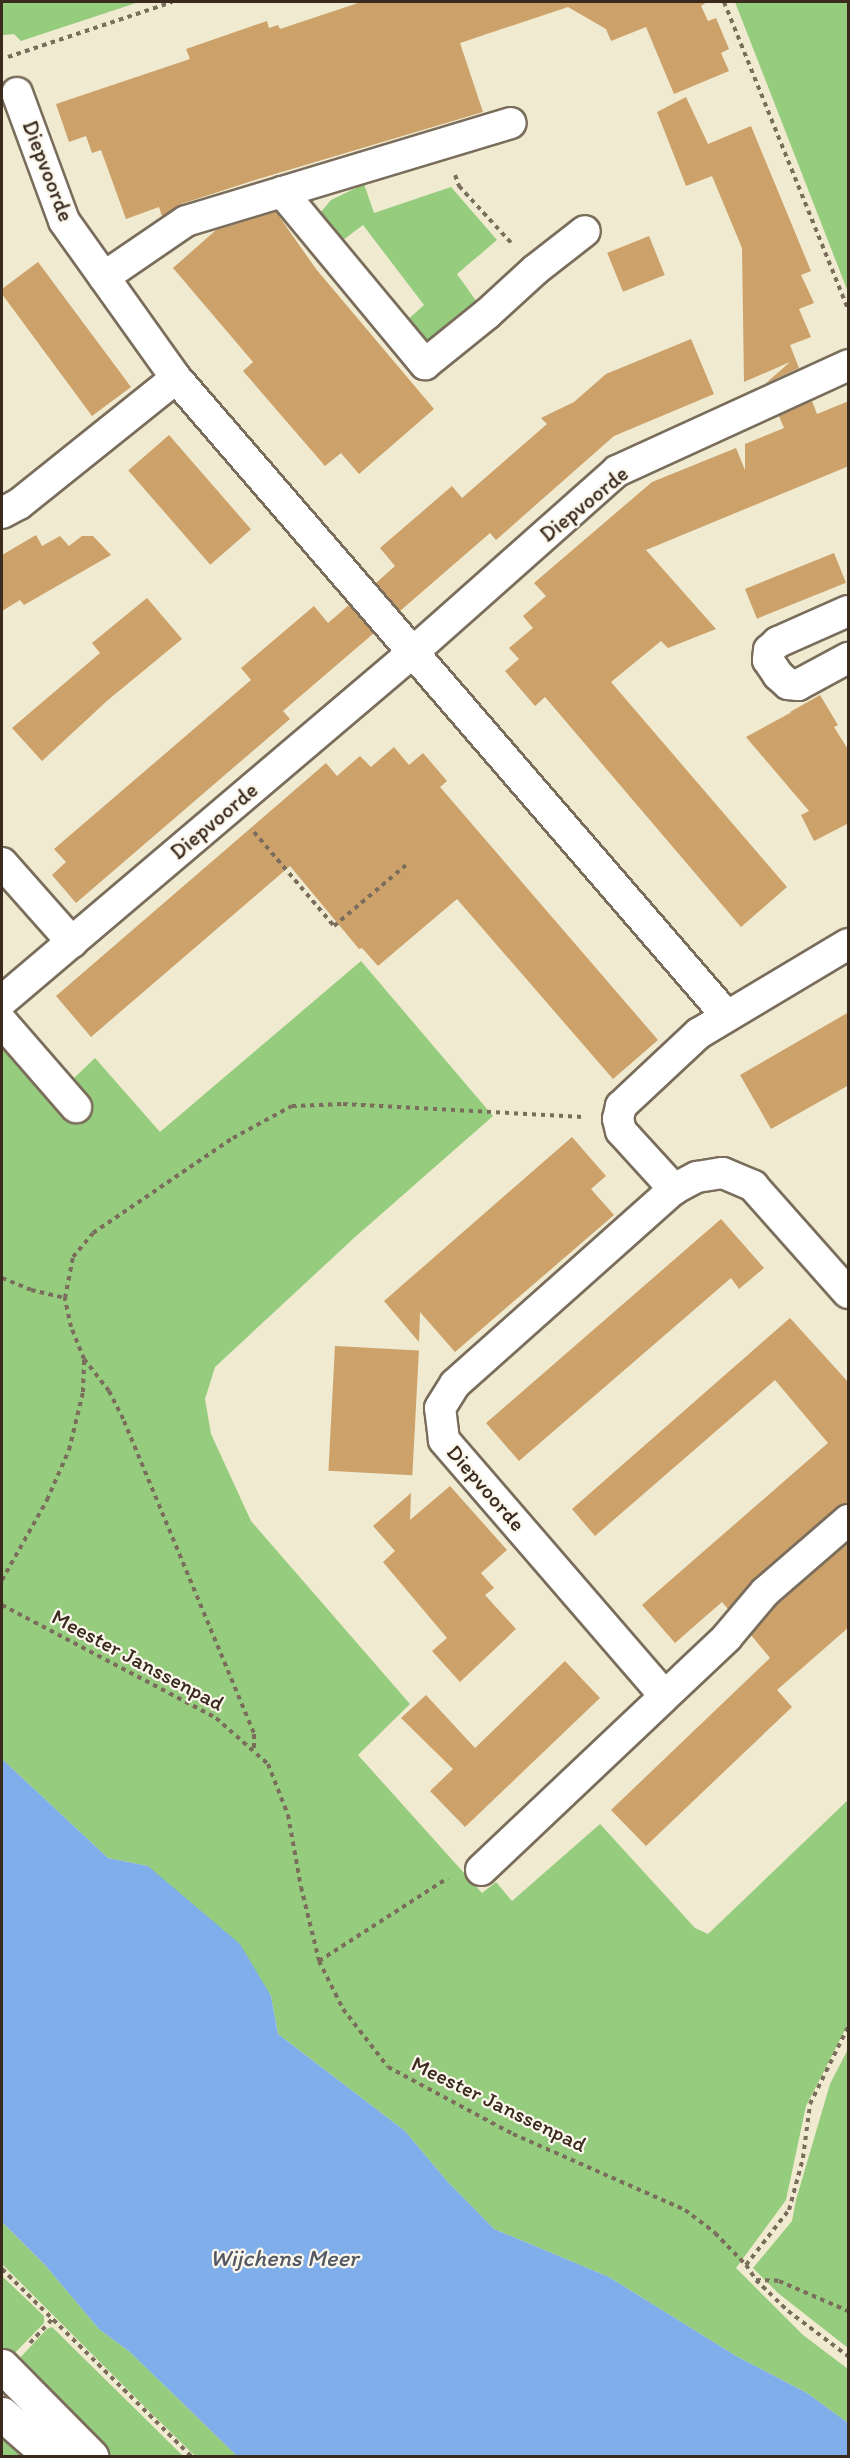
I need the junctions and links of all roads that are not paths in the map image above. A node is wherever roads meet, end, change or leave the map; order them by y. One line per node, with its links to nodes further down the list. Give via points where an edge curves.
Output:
1 (17, 93): 5 (street, Diepvoorde, via 64,221)
2 (511, 123): 3 (street)
3 (282, 192): 4 (street, via 425,364); 5 (street, via 186,220)
4 (585, 231)
5 (104, 277): 7 (street, Diepvoorde)
6 (849, 365): 10 (street, Diepvoorde, via 616,471)
7 (176, 378): 8 (street, via 19,504); 10 (street, Diepvoorde)
8 (2, 513)
9 (849, 611): 11 (street, via 778,642 769,650 768,660 788,684 798,685)
10 (412, 653): 13 (street, Diepvoorde); 16 (street, Diepvoorde)
11 (849, 658)
12 (2, 863): 13 (street)
13 (72, 942): 15 (street, Diepvoorde)
14 (849, 944): 16 (street)
15 (2, 1001)
16 (726, 1015): 19 (street, via 699,1033 621,1106 621,1131)
17 (2, 1022): 18 (street)
18 (76, 1107)
19 (674, 1190): 20 (street, Diepvoorde, via 697,1177 723,1173 753,1186); 22 (street, Diepvoorde, via 455,1384 440,1408 444,1440)
20 (849, 1293)
21 (849, 1520): 22 (street, via 765,1592 727,1637)
22 (664, 1695): 23 (street)
23 (481, 1870)
24 (2, 2366): 27 (street)
25 (2, 2414): 26 (street)
26 (50, 2457)
27 (91, 2457)

